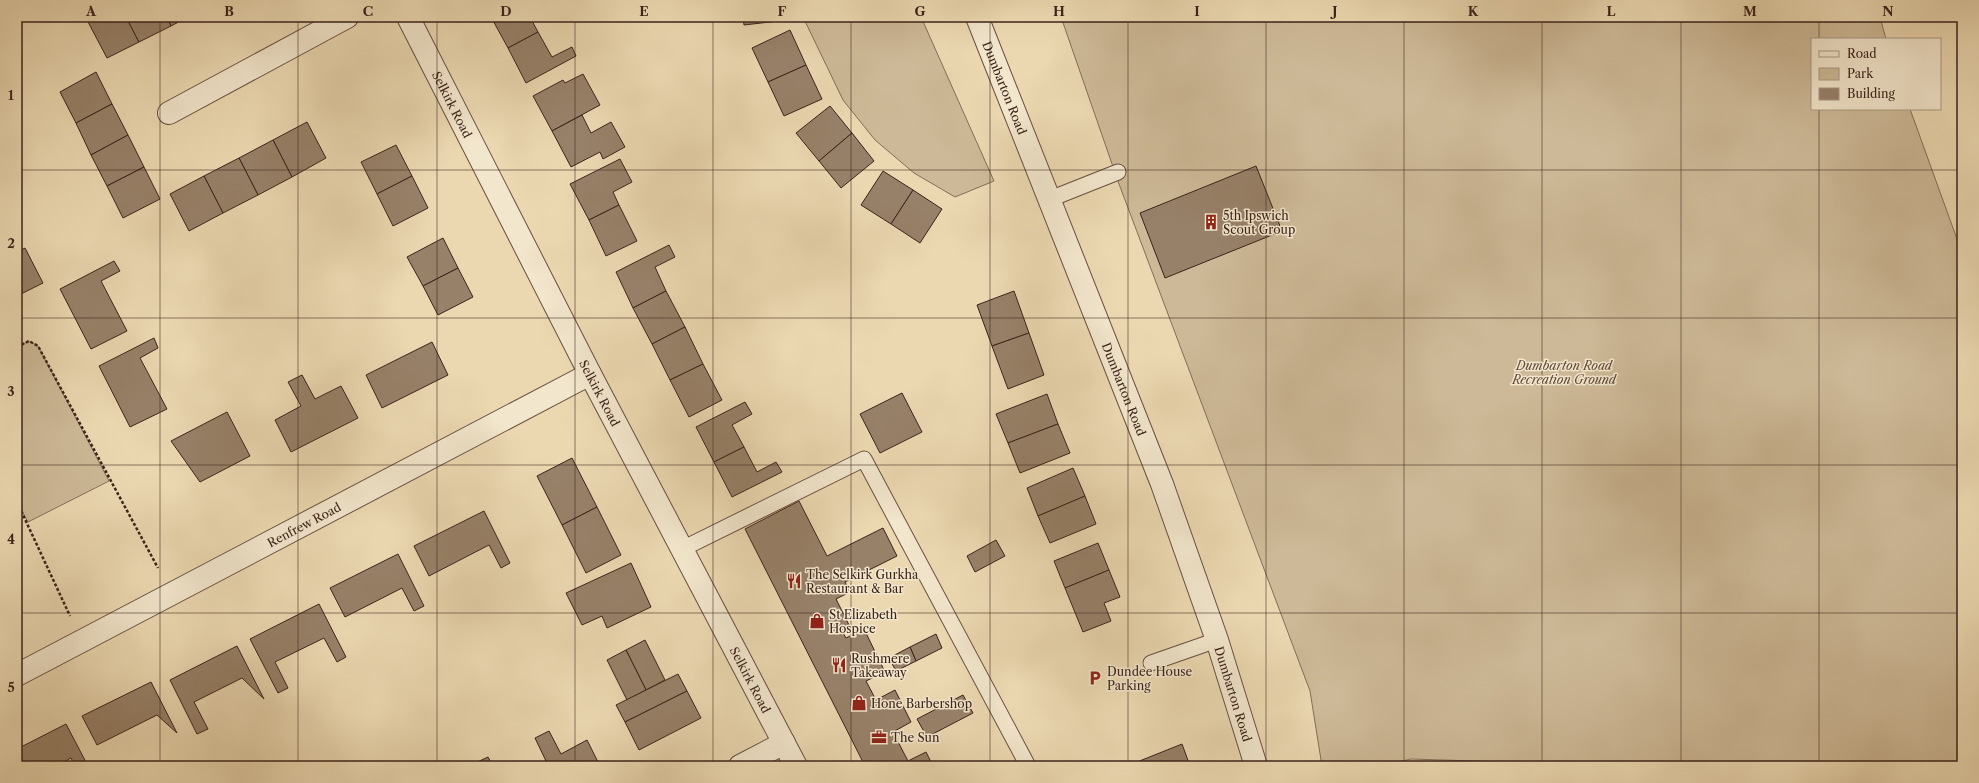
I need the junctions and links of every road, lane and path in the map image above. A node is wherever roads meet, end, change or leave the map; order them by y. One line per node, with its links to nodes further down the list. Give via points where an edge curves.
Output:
1 (347, 17): 4 (street)
2 (408, 17): 8 (street, Selkirk Road)
3 (977, 17): 6 (street, Dumbarton Road)
4 (169, 114)
5 (1118, 172): 6 (lane)
6 (1050, 200): 12 (street, Dumbarton Road, via 1162,484)
7 (17, 347): 11 (path, via 29,341 38,346)
8 (590, 374): 10 (street, Selkirk Road); 11 (street, Renfrew Road)
9 (17, 502): 13 (path)
10 (682, 549): 16 (street, Selkirk Road); 19 (lane, via 864,459)
11 (171, 593): 13 (street, Renfrew Road)
12 (1217, 640): 14 (lane); 20 (street, Dumbarton Road)
13 (80, 641): 15 (street, Renfrew Road)
14 (1151, 663)
15 (17, 675)
16 (784, 743): 17 (street); 18 (street, Selkirk Road)
17 (740, 766)
18 (796, 766)
19 (1028, 766)
20 (1256, 766)

